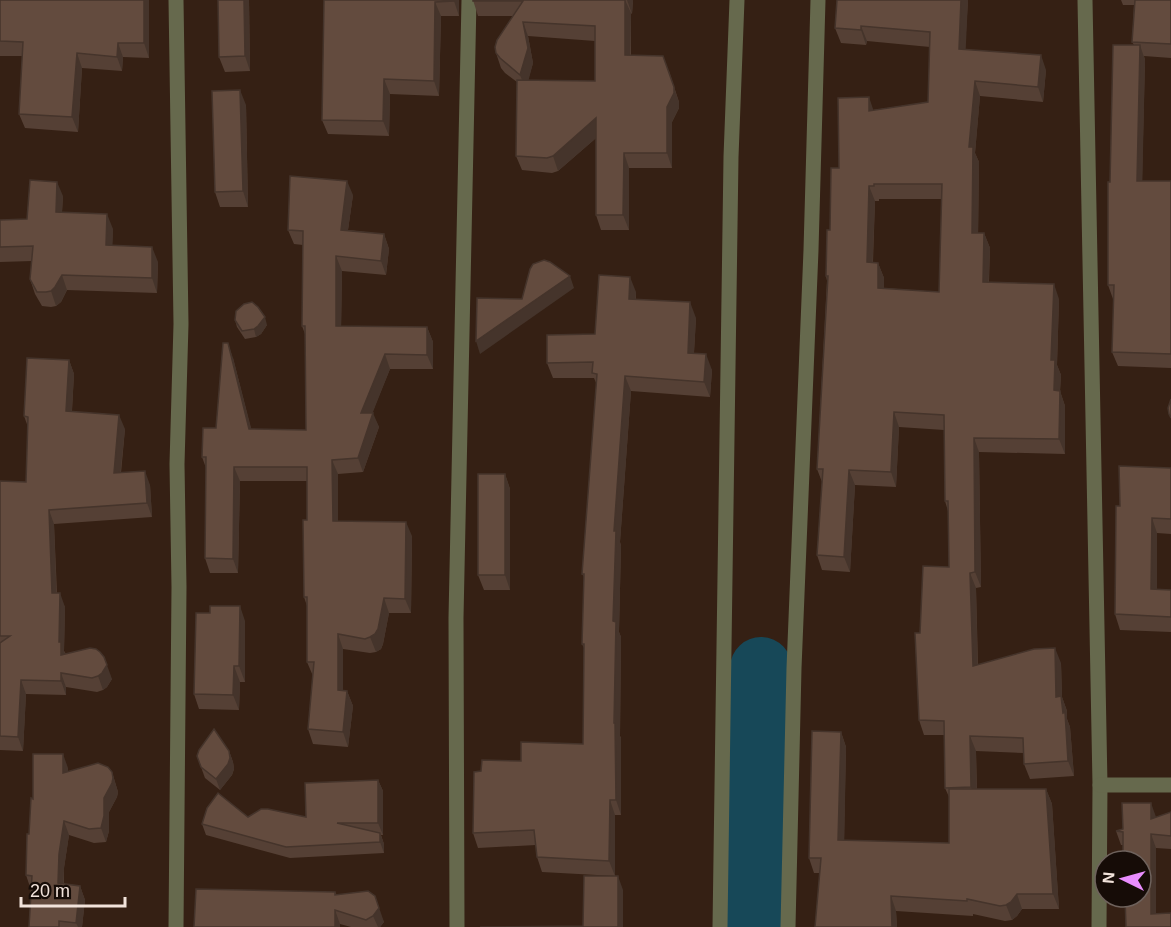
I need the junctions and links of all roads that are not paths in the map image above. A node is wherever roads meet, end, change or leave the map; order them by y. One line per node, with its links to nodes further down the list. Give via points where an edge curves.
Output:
1 (176, 0): 8 (street, via 181,324)
2 (469, 0): 9 (street, via 456,618)
3 (737, 0): 10 (street, via 731,157)
4 (818, 0): 11 (street)
5 (1085, 0): 6 (street)
6 (1100, 785): 7 (street); 12 (street)
7 (1171, 785)
8 (176, 927)
9 (457, 927)
10 (720, 927)
11 (788, 927)
12 (1099, 927)

